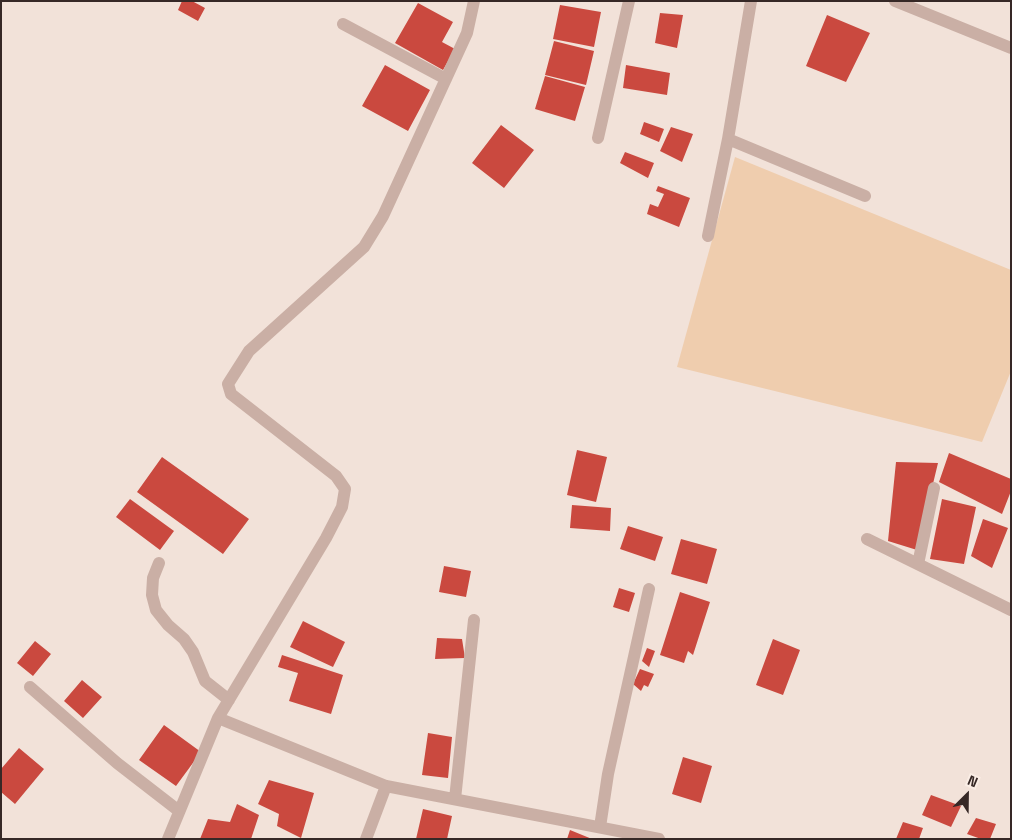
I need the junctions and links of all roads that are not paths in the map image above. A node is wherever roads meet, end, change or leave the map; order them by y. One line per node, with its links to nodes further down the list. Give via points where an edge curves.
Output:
1 (474, 1): 7 (street, via 466,33)
2 (629, 1): 8 (street)
3 (751, 1): 9 (street)
4 (895, 1): 6 (street)
5 (343, 24): 7 (street)
6 (1011, 48)
7 (446, 80): 20 (street, via 383,216 364,247 249,351 228,384 231,394 336,476 345,490 342,507 326,538)
8 (598, 138)
9 (728, 139): 10 (street); 11 (street)
10 (865, 196)
11 (708, 236)
12 (934, 488): 15 (street)
13 (867, 539): 15 (street)
14 (159, 563): 20 (street, via 153,578 152,595 156,610 193,652 205,681)
15 (918, 564): 17 (street)
16 (649, 589): 25 (street, via 608,774)
17 (1011, 610)
18 (474, 620): 23 (street)
19 (30, 686): 24 (street, via 117,763)
20 (229, 700): 21 (street)
21 (218, 718): 22 (street); 24 (street)
22 (386, 786): 23 (street); 27 (street)
23 (455, 799): 25 (street)
24 (179, 811): 26 (street)
25 (600, 827): 28 (street)
26 (168, 839)
27 (366, 839)
28 (658, 839)

